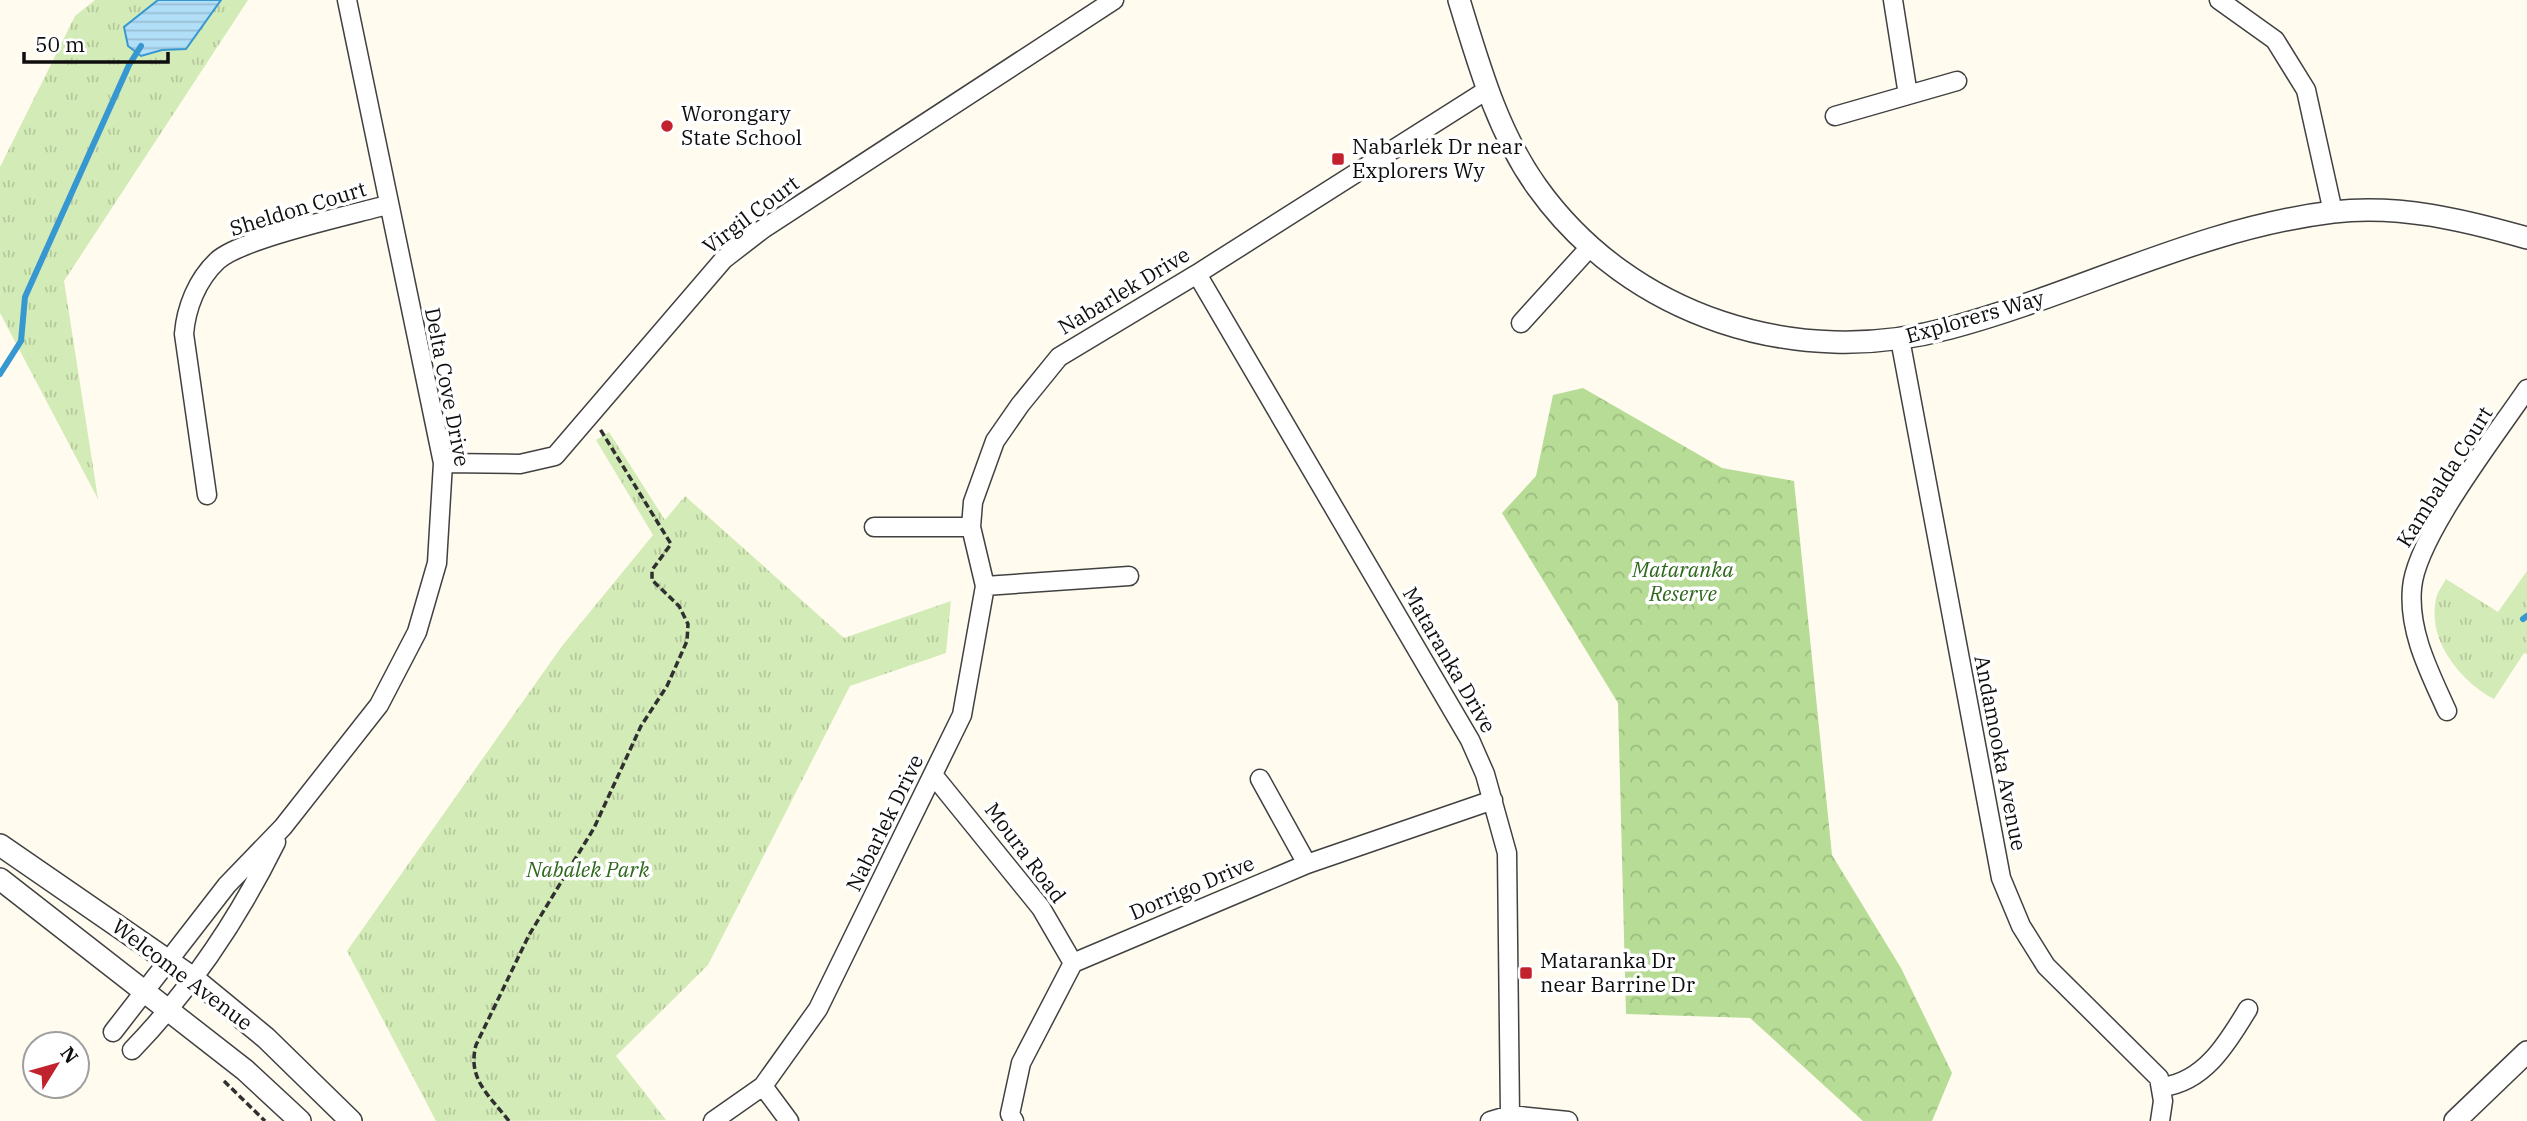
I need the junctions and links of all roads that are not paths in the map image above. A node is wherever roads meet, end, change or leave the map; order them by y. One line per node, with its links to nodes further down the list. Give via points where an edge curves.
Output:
1 (347, 0): 10 (street, Delta Cove Drive)
2 (1114, 0): 18 (street, Virgil Court, via 724,259 555,456 520,464)
3 (1459, 0): 7 (street, Explorers Way)
4 (1893, 0): 8 (street)
5 (2220, 0): 11 (street, via 2275,40 2306,90)
6 (1957, 81): 8 (street)
7 (1487, 90): 13 (street, Explorers Way, via 1536,186); 14 (street, Nabarlek Drive)
8 (1908, 95): 9 (street)
9 (1835, 116)
10 (387, 205): 18 (street, Delta Cove Drive); 19 (street, Sheldon Court, via 239,247 217,261 200,286 186,309 184,334)
11 (2333, 212): 12 (street, Explorers Way, via 2391,210 2461,219); 16 (street, Explorers Way, via 2241,231 1950,328)
12 (2527, 238)
13 (1590, 247): 15 (street); 16 (street, Explorers Way, via 1664,299 1726,326 1794,339)
14 (1197, 274): 21 (street, Nabarlek Drive, via 1059,357 995,441 973,502); 27 (street, Mataranka Drive, via 1470,740)
15 (1521, 323)
16 (1900, 340): 42 (street, Andamooka Avenue, via 2001,878 2021,926 2046,966 2144,1061)
17 (2527, 389): 24 (street, Kambalda Court, via 2435,528 2415,569 2415,631)
18 (443, 463): 28 (street, Delta Cove Drive, via 437,563 417,632 379,705)
19 (207, 495)
20 (874, 527): 21 (street)
21 (971, 527): 23 (street, Nabarlek Drive)
22 (1129, 576): 23 (street)
23 (985, 586): 25 (street, Nabarlek Drive, via 962,715)
24 (2447, 711)
25 (934, 776): 33 (street, Moura Road, via 1041,908); 41 (street, Nabarlek Drive, via 818,1009)
26 (1260, 779): 30 (street)
27 (1493, 800): 30 (street, Dorrigo Drive); 43 (street, Mataranka Drive, via 1507,853)
28 (283, 827): 32 (street, Delta Cove Drive, via 227,886); 34 (street, Delta Cove Drive, via 247,901)
29 (0, 845): 32 (street, Welcome Avenue)
30 (1307, 864): 33 (street, Dorrigo Drive)
31 (0, 879): 35 (street, Welcome Avenue)
32 (169, 962): 34 (street, Welcome Avenue); 35 (street, Delta Cove Drive)
33 (1073, 963): 48 (street, via 1021,1063 1010,1114)
34 (192, 978): 37 (street, Delta Cove Drive); 45 (street, Welcome Avenue, via 266,1038)
35 (147, 992): 37 (street, Welcome Avenue); 38 (street, Delta Cove Drive)
36 (2248, 1009): 42 (street, via 2206,1066 2181,1083)
37 (170, 1011): 39 (street, Delta Cove Drive); 44 (street, Welcome Avenue)
38 (113, 1032)
39 (132, 1050)
40 (2527, 1052): 52 (street)
41 (763, 1086): 46 (street, Nabarlek Drive); 47 (street)
42 (2162, 1087): 51 (street)
43 (1510, 1115): 49 (street); 50 (street)
44 (300, 1121)
45 (351, 1121)
46 (713, 1121)
47 (789, 1121)
48 (1014, 1121)
49 (1490, 1121)
50 (1568, 1121)
51 (2160, 1121)
52 (2455, 1121)

